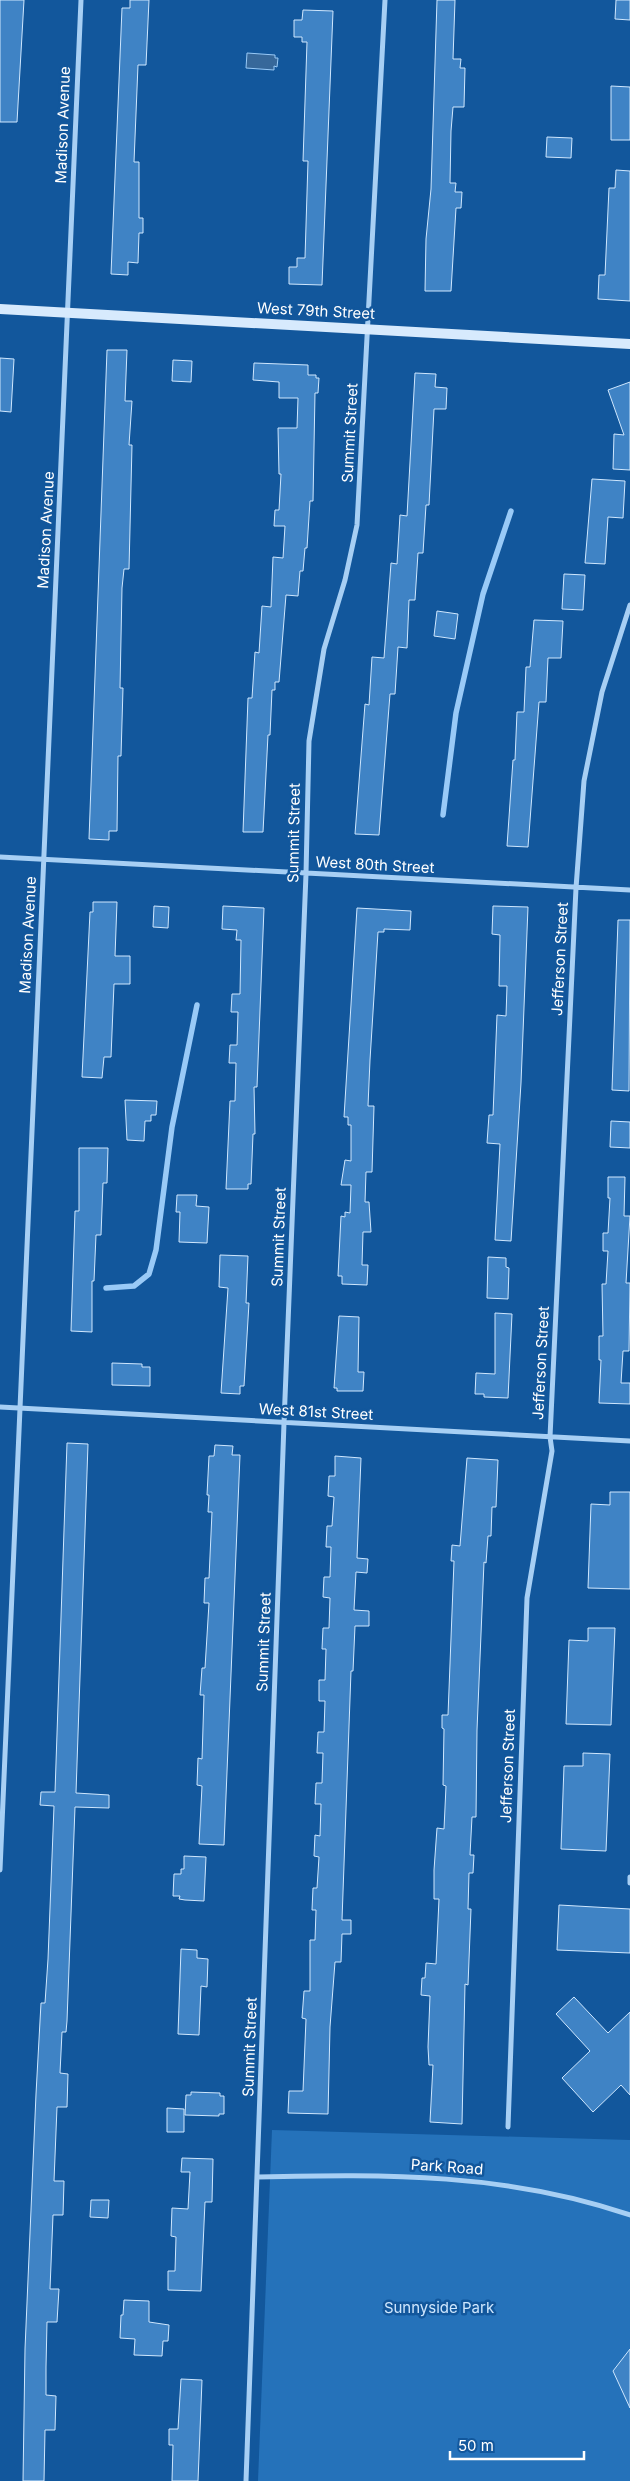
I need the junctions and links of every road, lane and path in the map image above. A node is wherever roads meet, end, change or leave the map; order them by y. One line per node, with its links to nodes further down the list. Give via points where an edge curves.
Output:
1 (81, 0): 4 (street, Madison Avenue)
2 (385, 0): 5 (street, Summit Street)
3 (0, 309): 4 (street, West 79th Street)
4 (68, 313): 5 (street, West 79th Street); 9 (street, Madison Avenue)
5 (369, 329): 6 (street, West 79th Street); 10 (street, Summit Street, via 356,525 345,580 324,649 309,741)
6 (630, 344)
7 (630, 605): 11 (street, Jefferson Street, via 602,692 584,781)
8 (0, 857): 9 (street, West 80th Street)
9 (44, 859): 10 (street, West 80th Street); 14 (street, Madison Avenue)
10 (306, 874): 11 (street, West 80th Street); 15 (street, Summit Street)
11 (576, 888): 12 (street, West 80th Street); 16 (street, Jefferson Street)
12 (630, 890)
13 (0, 1407): 14 (street, West 81st Street)
14 (19, 1408): 15 (street, West 81st Street); 18 (street, Madison Avenue)
15 (284, 1422): 16 (street, West 81st Street); 22 (street, Summit Street)
16 (550, 1437): 17 (street, West 81st Street); 21 (street, Jefferson Street, via 552,1451 548,1480 527,1598)
17 (630, 1440)
18 (0, 1870)
19 (630, 1877): 20 (street)
20 (630, 1883)
21 (508, 2127)
22 (258, 2176): 23 (street, Park Road, via 460,2179 585,2200); 24 (street, Summit Street)
23 (630, 2215)
24 (246, 2481)

